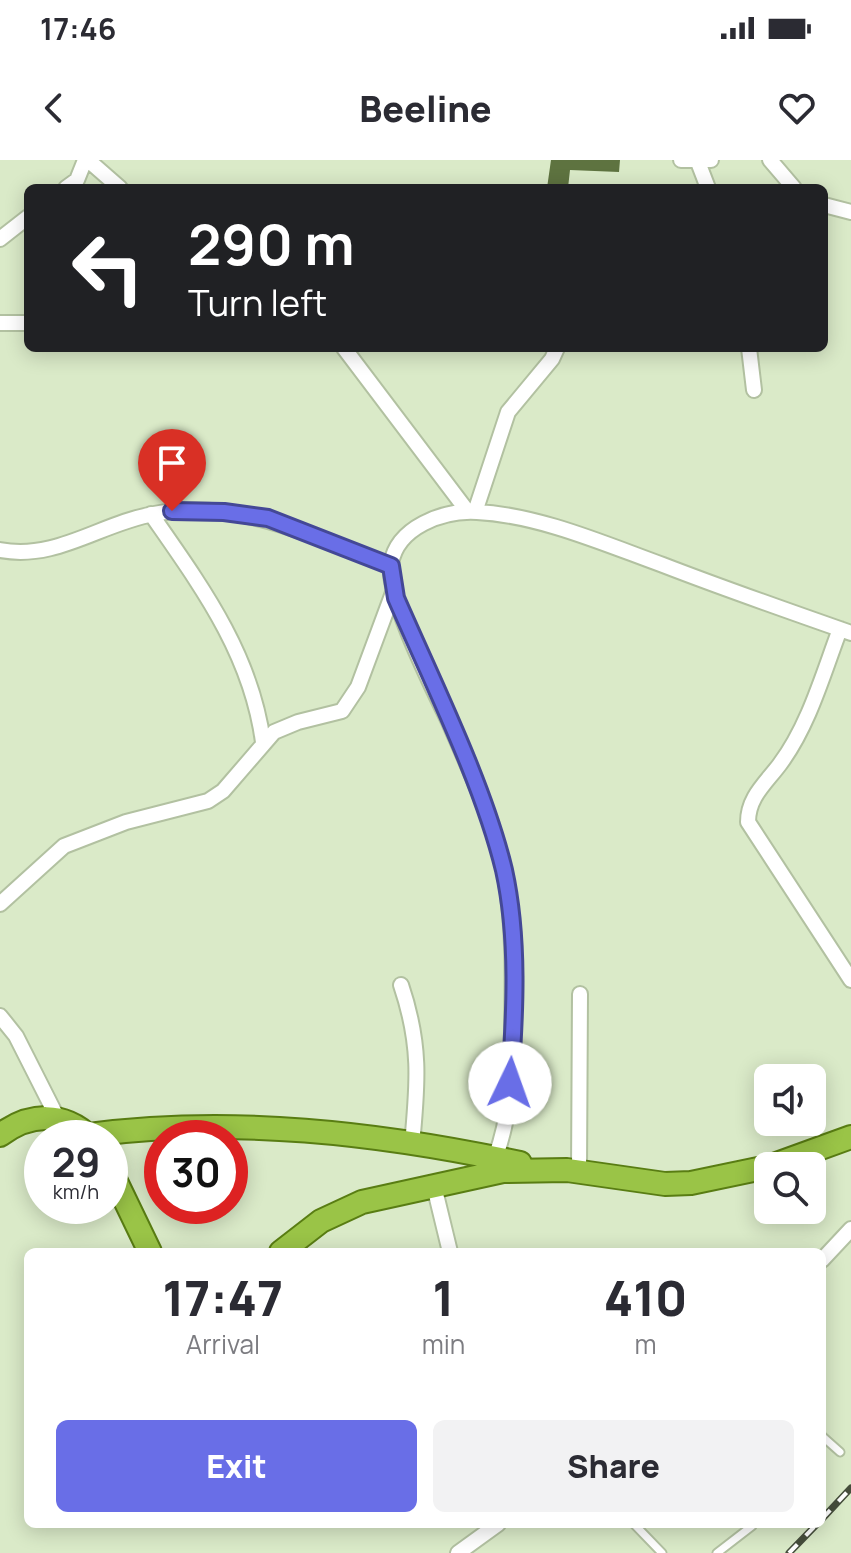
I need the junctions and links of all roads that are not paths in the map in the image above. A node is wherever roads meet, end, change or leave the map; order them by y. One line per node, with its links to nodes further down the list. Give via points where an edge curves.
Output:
1 (86, 160): 5 (street); 6 (street)
2 (681, 160): 4 (street)
3 (770, 160): 8 (street)
4 (704, 161): 7 (street)
5 (72, 184)
6 (115, 184)
7 (707, 184)
8 (791, 184)
9 (828, 206): 10 (street)
10 (851, 212)
11 (24, 220): 12 (street)
12 (0, 239)
13 (0, 323): 14 (street)
14 (24, 323)
15 (347, 352): 19 (street)
16 (554, 352): 19 (street, via 508,412)
17 (749, 352): 18 (street)
18 (754, 390)
19 (472, 512): 22 (street, via 442,517 406,534); 24 (street, via 503,515 604,544)
20 (151, 514): 21 (street, via 62,546 29,553); 22 (street, via 202,511 268,518); 25 (street, via 219,612 236,646 253,688)
21 (0, 550)
22 (391, 566): 23 (street)
23 (394, 590): 25 (street, via 348,706 335,716 283,726); 37 (street, via 482,802 504,873 512,939 512,1052 506,1126)
24 (846, 631): 27 (street, via 800,731 759,789 748,822)
25 (263, 742): 26 (street, via 216,797 64,846)
26 (0, 904)
27 (851, 980)
28 (401, 985): 35 (street, via 419,1052)
29 (580, 994): 40 (street)
30 (0, 1016): 31 (street, via 16,1036)
31 (58, 1119): 33 (highway, via 30,1118)
32 (128, 1130): 35 (highway, via 157,1126 289,1129)
33 (0, 1135)
34 (851, 1137): 36 (highway)
35 (412, 1144): 37 (highway)
36 (809, 1152)
37 (495, 1158): 38 (highway)
38 (544, 1168): 40 (highway); 41 (highway)
39 (754, 1169): 40 (highway, via 665,1184)
40 (579, 1172)
41 (434, 1186): 45 (highway, via 342,1209); 46 (street)
42 (128, 1206): 44 (highway)
43 (851, 1229): 47 (street)
44 (148, 1248)
45 (287, 1248)
46 (449, 1248)
47 (826, 1256)
48 (826, 1440): 49 (lane)
49 (840, 1452)
50 (638, 1528): 54 (lane)
51 (749, 1528): 55 (lane)
52 (484, 1529): 53 (street)
53 (458, 1553)
54 (662, 1553)
55 (717, 1553)

